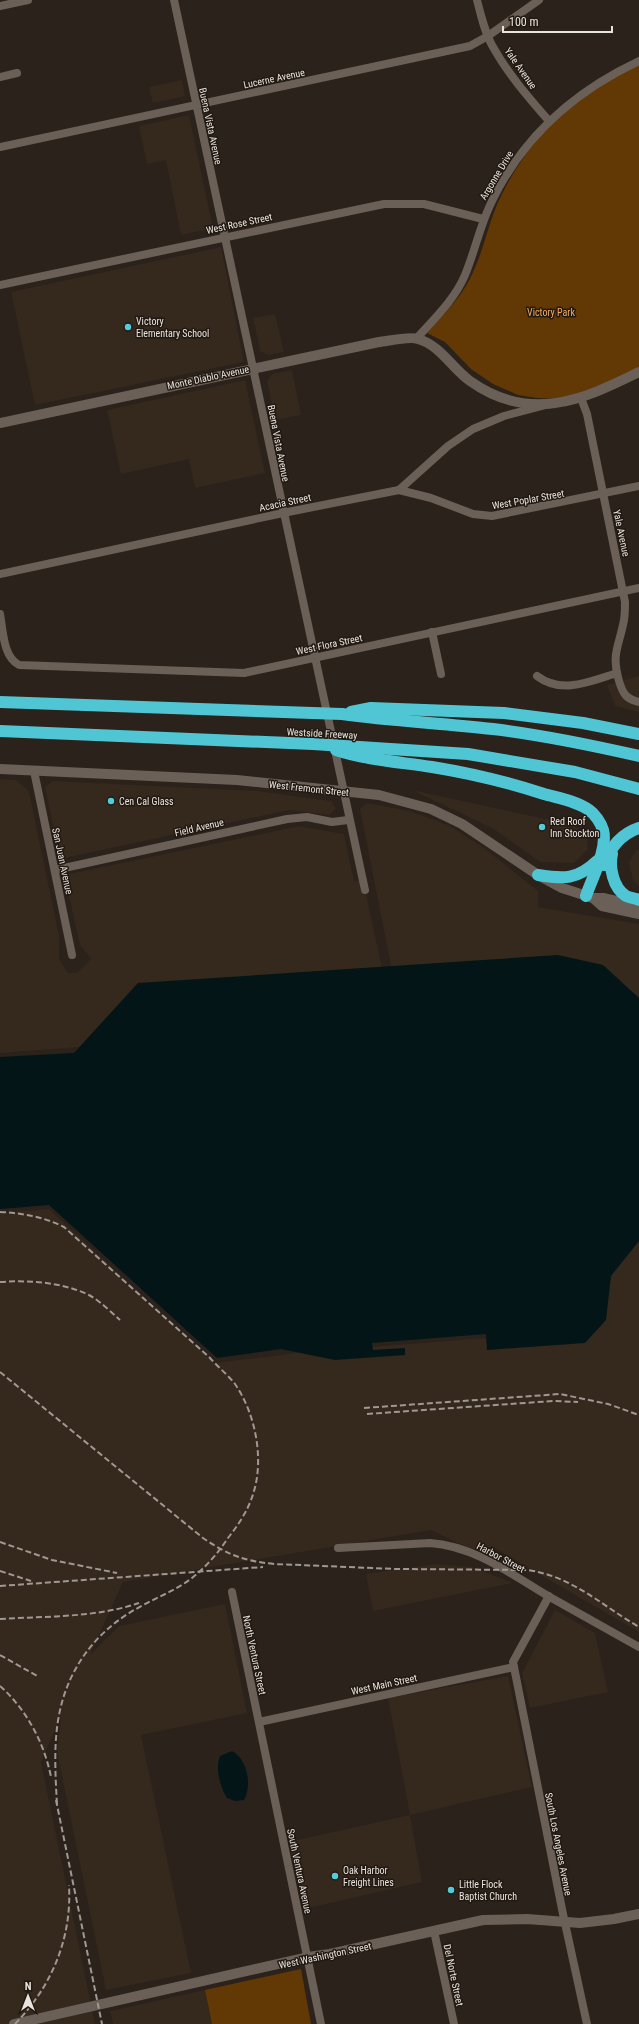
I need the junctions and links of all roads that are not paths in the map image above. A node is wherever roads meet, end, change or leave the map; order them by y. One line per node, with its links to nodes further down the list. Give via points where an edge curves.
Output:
1 (28, 0): 5 (street)
2 (174, 0): 10 (street, Buena Vista Avenue)
3 (477, 0): 6 (street, Yale Avenue)
4 (539, 0): 6 (street, Lucerne Avenue)
5 (0, 6)
6 (488, 36): 10 (street, Lucerne Avenue, via 470,46); 11 (street, Yale Avenue, via 512,76)
7 (639, 61): 11 (street, Argonne Drive, via 597,83)
8 (17, 73): 9 (street)
9 (0, 77)
10 (197, 105): 12 (street, Lucerne Avenue); 14 (street, Buena Vista Avenue)
11 (549, 121): 13 (street, Argonne Drive, via 514,161)
12 (0, 147)
13 (484, 219): 14 (street, West Rose Street, via 430,205 398,203 357,208); 16 (street, Argonne Drive, via 456,293)
14 (225, 236): 15 (street, West Rose Street); 17 (street, Buena Vista Avenue)
15 (0, 285)
16 (417, 338): 17 (street, Monte Diablo Avenue, via 379,342); 20 (street, via 435,347 461,374 490,392 515,401)
17 (253, 368): 21 (street, Monte Diablo Avenue); 25 (street, Buena Vista Avenue)
18 (639, 372): 19 (street)
19 (581, 398): 20 (street); 24 (street, Yale Avenue, via 587,414)
20 (552, 404): 23 (street, via 504,416 473,429 448,446)
21 (0, 423)
22 (639, 486): 24 (street, West Poplar Street)
23 (399, 490): 24 (street, West Poplar Street, via 431,498 473,514 492,516); 25 (street, Acacia Street)
24 (604, 493): 28 (street, Yale Avenue)
25 (283, 513): 26 (street, Acacia Street); 31 (street, Buena Vista Avenue)
26 (0, 574)
27 (639, 588): 28 (street, West Flora Street)
28 (624, 591): 30 (street, West Flora Street); 32 (street, Yale Avenue, via 624,618 615,662)
29 (0, 614): 31 (street, West Flora Street, via 9,655 12,662 18,665 234,674)
30 (432, 632): 31 (street, West Flora Street); 33 (street)
31 (314, 658): 45 (street, Buena Vista Avenue)
32 (617, 673): 34 (street, via 572,686 551,683); 36 (street, Yale Avenue, via 624,694 630,700)
33 (441, 674)
34 (537, 676)
35 (0, 702): 37 (highway, Westside Freeway)
36 (639, 702)
37 (342, 714): 39 (highway, via 371,708 504,713 583,723); 41 (highway, Westside Freeway, via 538,735)
38 (0, 731): 40 (highway, Westside Freeway, via 316,744)
39 (639, 734)
40 (351, 751): 44 (highway, Westside Freeway, via 468,754 574,772); 49 (highway, via 473,774 582,806 593,814 603,829 603,851)
41 (639, 756)
42 (0, 769): 43 (street, West Fremont Street)
43 (34, 771): 45 (street, West Fremont Street, via 237,780); 50 (street, San Juan Avenue)
44 (639, 789)
45 (342, 792): 46 (street, Buena Vista Avenue); 51 (street, West Fremont Street, via 379,795 431,809 462,824)
46 (348, 820): 50 (street, Field Avenue, via 332,822 307,817 287,818); 52 (street, Buena Vista Avenue)
47 (639, 828): 48 (highway)
48 (614, 845): 53 (highway); 54 (highway, via 611,866 616,883 626,896)
49 (598, 860): 51 (highway, via 588,870 574,876 560,878); 53 (highway)
50 (55, 870): 57 (street, San Juan Avenue)
51 (538, 875): 53 (street, West Fremont Street, via 562,888)
52 (364, 890)
53 (589, 897): 55 (street, West Fremont Street); 56 (street, West Fremont Street, via 602,906)
54 (639, 900)
55 (639, 906)
56 (639, 914)
57 (72, 955)
58 (338, 1548): 60 (street, Harbor Street, via 415,1543 441,1544 482,1557)
59 (232, 1592): 63 (street, North Ventura Street)
60 (549, 1596): 61 (street, Harbor Street); 62 (street, via 513,1662)
61 (639, 1647)
62 (514, 1667): 63 (street, West Main Street); 65 (street, South Los Angeles Avenue)
63 (259, 1722): 67 (street, South Ventura Avenue)
64 (639, 1914): 65 (street, West Washington Street, via 614,1919)
65 (565, 1921): 66 (street, West Washington Street, via 497,1919); 71 (street, South Los Angeles Avenue)
66 (434, 1931): 67 (street, West Washington Street); 70 (street, Del Norte Street)
67 (308, 1957): 68 (street, West Washington Street); 69 (street, South Ventura Avenue)
68 (14, 2024)
69 (321, 2024)
70 (454, 2024)
71 (587, 2024)

